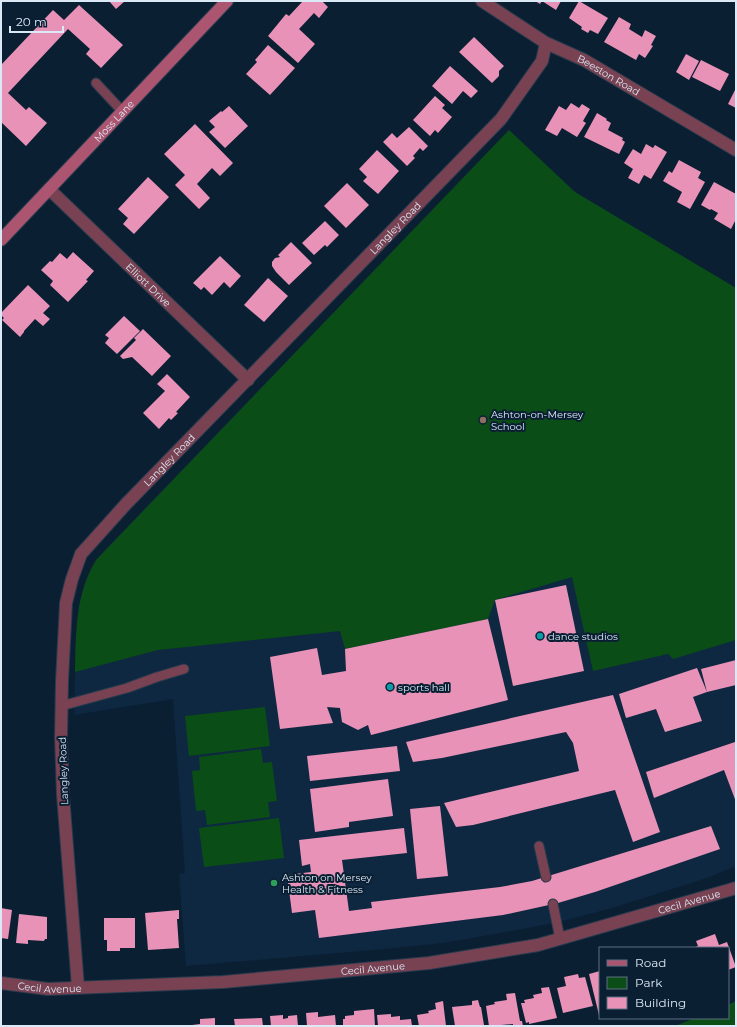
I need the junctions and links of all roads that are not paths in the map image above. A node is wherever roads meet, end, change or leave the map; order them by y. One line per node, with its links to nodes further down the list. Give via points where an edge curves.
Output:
1 (226, 1): 5 (street, Moss Lane)
2 (482, 1): 3 (street, Beeston Road)
3 (546, 43): 6 (street, Beeston Road, via 584,60); 9 (street, Langley Road, via 542,60 501,119)
4 (96, 83): 5 (lane)
5 (122, 111): 7 (street, Moss Lane)
6 (736, 150)
7 (49, 188): 8 (street, Moss Lane); 9 (street, Elliott Drive)
8 (1, 240)
9 (248, 380): 11 (street, Langley Road, via 126,504 81,554 66,603)
10 (184, 669): 11 (lane)
11 (61, 706): 18 (street, Langley Road, via 63,795)
12 (539, 846): 13 (lane)
13 (546, 877)
14 (736, 888): 16 (street, Cecil Avenue)
15 (553, 904): 16 (lane)
16 (560, 939): 18 (street, Cecil Avenue, via 429,963 222,982)
17 (1, 983): 18 (street, Cecil Avenue, via 48,989)
18 (78, 988)

